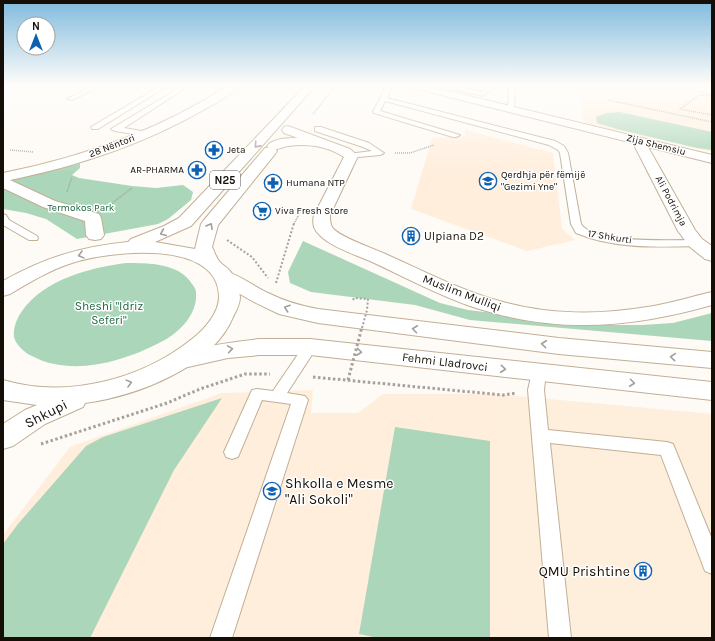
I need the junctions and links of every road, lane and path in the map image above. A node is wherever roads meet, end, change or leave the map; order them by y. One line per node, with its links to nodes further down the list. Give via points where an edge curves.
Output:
1 (115, 115): 11 (lane, via 95,127)
2 (140, 115): 11 (lane)
3 (185, 115): 14 (main road, 28 Nëntori)
4 (284, 115): 32 (main road, N25, one-way to 32, via 185,222 147,240)
5 (301, 115): 12 (main road, N25)
6 (386, 115): 13 (lane)
7 (447, 115): 31 (lane, 17 Shkurti, via 552,143 561,148 577,228 580,231 588,235 644,242)
8 (538, 115): 17 (main road, Zija Shemsiu)
9 (678, 115): 10 (path)
10 (712, 122)
11 (118, 129): 14 (lane)
12 (288, 130): 16 (main road); 18 (main road, N25)
13 (442, 131): 15 (lane); 19 (path, via 429,137 428,140 434,145 429,147 410,153)
14 (144, 134): 22 (main road, 28 Nëntori, via 85,157)
15 (456, 135)
16 (318, 136): 18 (main road); 19 (lane, via 366,145); 20 (main road)
17 (638, 140): 21 (main road, Zija Shemsiu); 31 (main road, Ali Podrimja, via 680,220)
18 (274, 146): 34 (main road, N25, one-way to 18, via 203,247 210,224)
19 (380, 153): 20 (lane)
20 (351, 156): 36 (main road, Muslim Mulliqi, via 322,215 324,230 335,238 483,304 544,315 596,318 652,313)
21 (712, 159)
22 (3, 177)
23 (3, 182): 27 (main road, via 49,204)
24 (132, 188): 27 (path)
25 (303, 208): 30 (path, via 295,221 275,286 252,257)
26 (3, 217): 29 (lane, via 5,222)
27 (93, 218): 28 (main road)
28 (95, 235)
29 (33, 238)
30 (227, 240)
31 (696, 243): 33 (main road, Ali Podrimja)
32 (119, 247): 34 (main road, via 160,247 182,251); 35 (main road, one-way to 35, via 66,259 30,274)
33 (712, 254)
34 (217, 270): 41 (main road, one-way to 34, via 559,346 318,316 287,309 261,298); 42 (main road, via 230,295 224,316 207,339)
35 (3, 290)
36 (712, 298)
37 (368, 299): 39 (path, bridge)
38 (362, 310): 39 (path)
39 (367, 310): 44 (path, bridge, via 348,380)
40 (310, 346): 42 (main road, Fehmi Lladrovci, one-way to 40, via 248,346); 43 (main road, Fehmi Lladrovci, one-way to 43); 44 (lane)
41 (712, 360)
42 (179, 361): 47 (main road, one-way to 42, via 138,381)
43 (539, 372): 46 (main road, Fehmi Lladrovci, one-way to 46); 49 (lane, via 536,390)
44 (292, 375): 48 (lane); 51 (path, via 245,374 168,403)
45 (3, 389): 47 (main road, via 43,397)
46 (712, 391)
47 (91, 393): 50 (main road, Shkupi, via 35,417)
48 (278, 396): 52 (lane, via 258,394); 54 (lane, via 300,400)
49 (541, 436): 53 (lane, via 667,449); 55 (lane)
50 (3, 438)
51 (36, 445)
52 (232, 452)
53 (712, 564)
54 (221, 638)
55 (560, 638)

